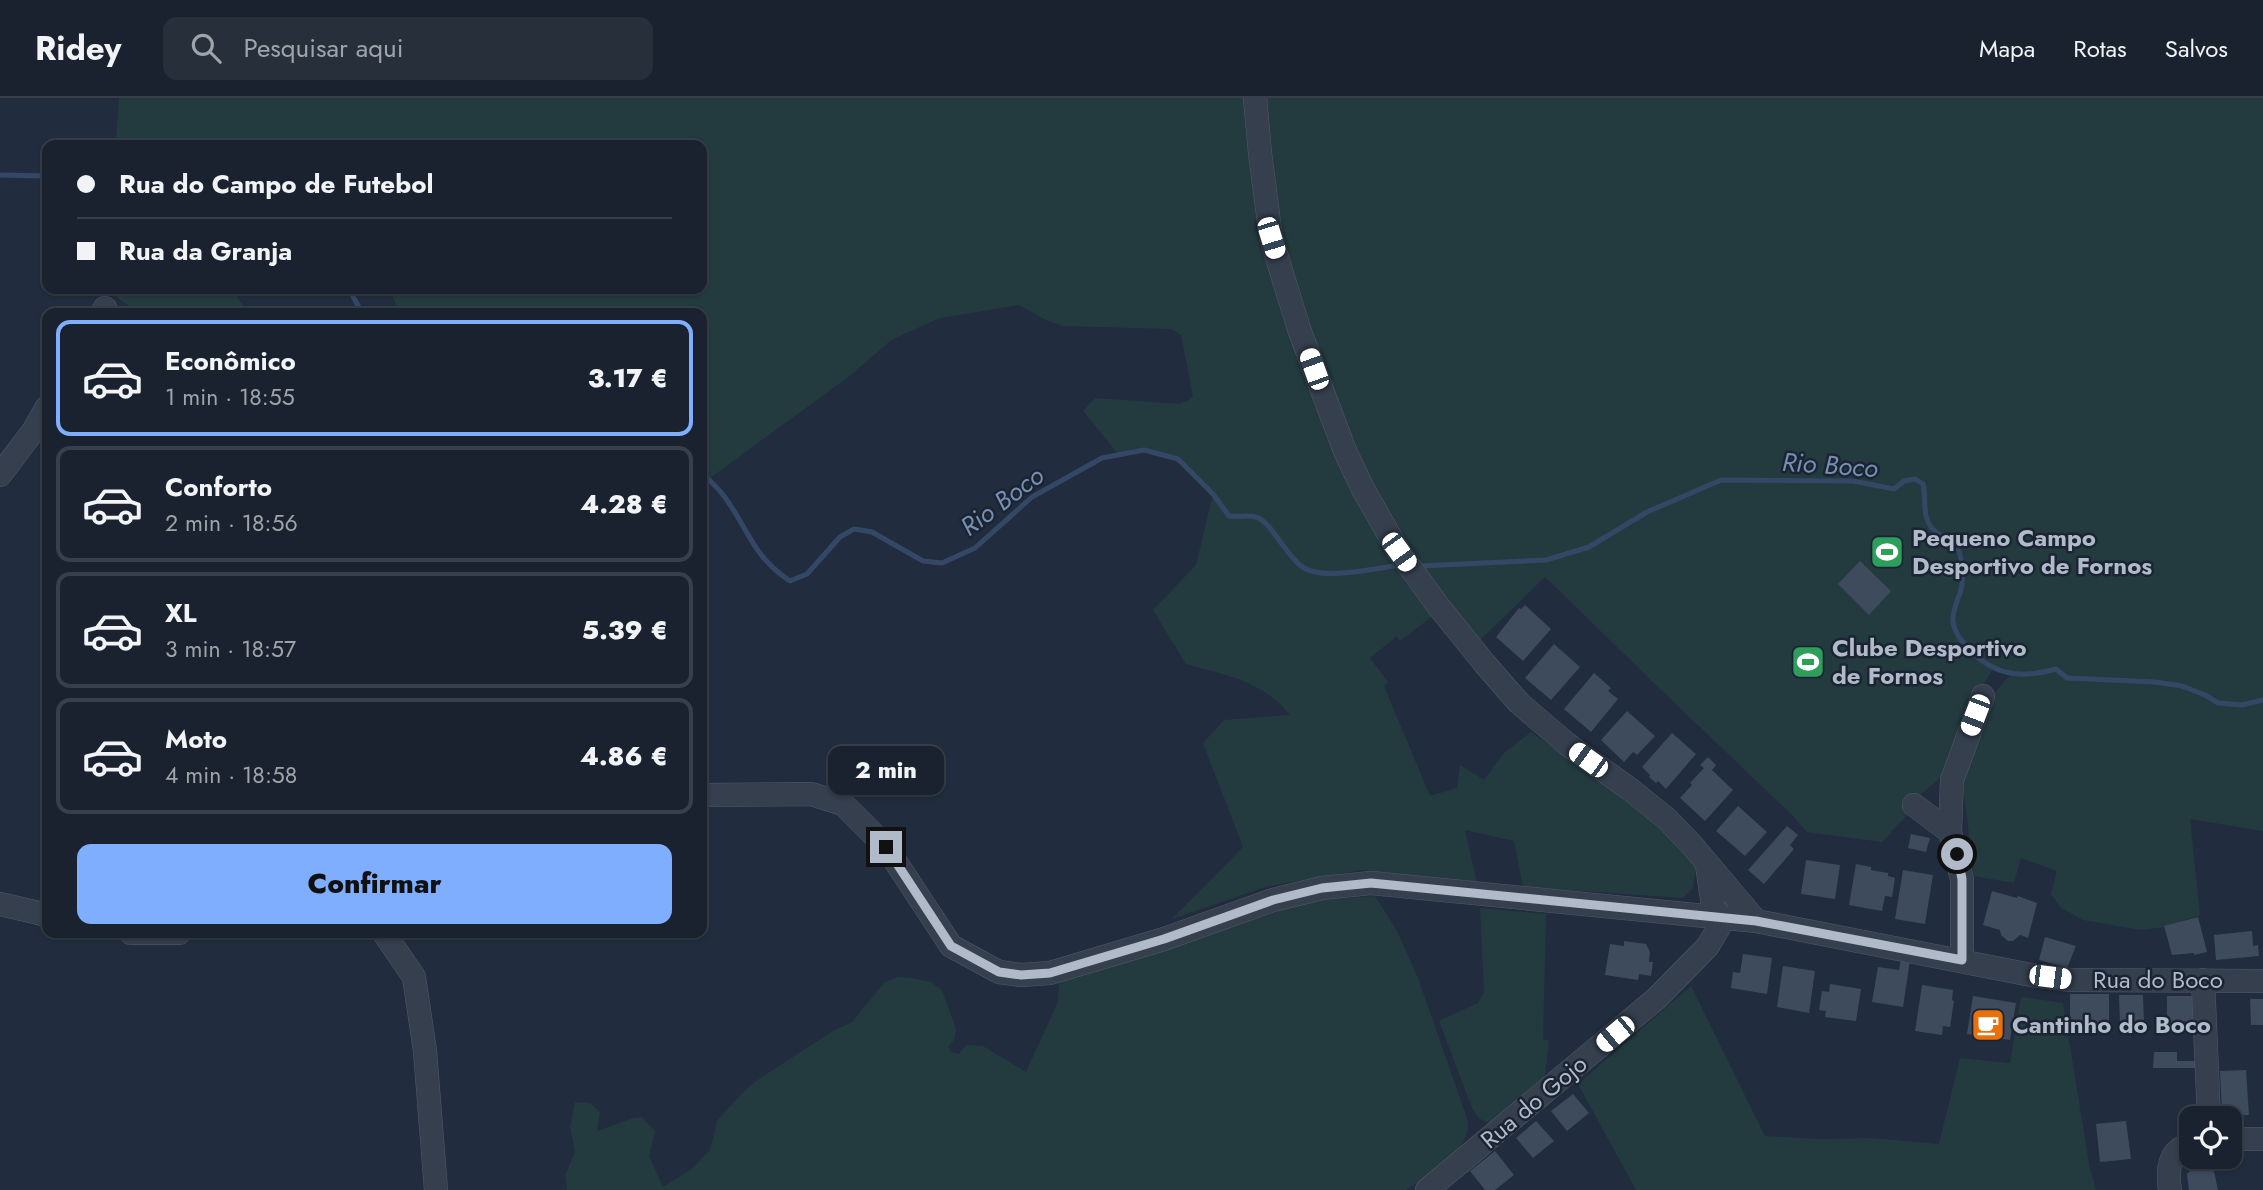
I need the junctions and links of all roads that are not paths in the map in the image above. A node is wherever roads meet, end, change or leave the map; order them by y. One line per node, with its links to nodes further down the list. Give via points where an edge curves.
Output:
1 (1255, 98): 8 (street, via 1271,238 1299,328 1363,489 1399,552 1519,703 1667,819)
2 (42, 416): 3 (street)
3 (0, 475)
4 (1983, 696): 7 (street, via 1952,780)
5 (707, 795): 11 (street, Rua do Boco, via 811,794 843,804 886,847 951,946 999,972 1021,975 1050,973 1273,900 1371,883)
6 (1914, 805): 7 (street)
7 (1951, 832): 14 (street, via 1962,879)
8 (1707, 864): 11 (street, via 1713,906); 12 (street)
9 (0, 904): 10 (street)
10 (42, 914)
11 (1720, 919): 12 (street, Rua do Boco); 22 (street, Rua do Gojo, via 1708,946 1657,998)
12 (1756, 921): 14 (street, Rua do Boco)
13 (387, 938): 21 (street, via 414,977)
14 (1962, 960): 15 (street, Rua do Boco, via 2070,980)
15 (2203, 980): 16 (street, Rua do Boco); 17 (street)
16 (2263, 981)
17 (2208, 1106)
18 (2242, 1139): 19 (street)
19 (2263, 1139)
20 (2179, 1150): 23 (street, via 2171,1157)
21 (436, 1190)
22 (1427, 1190)
23 (2170, 1190)

